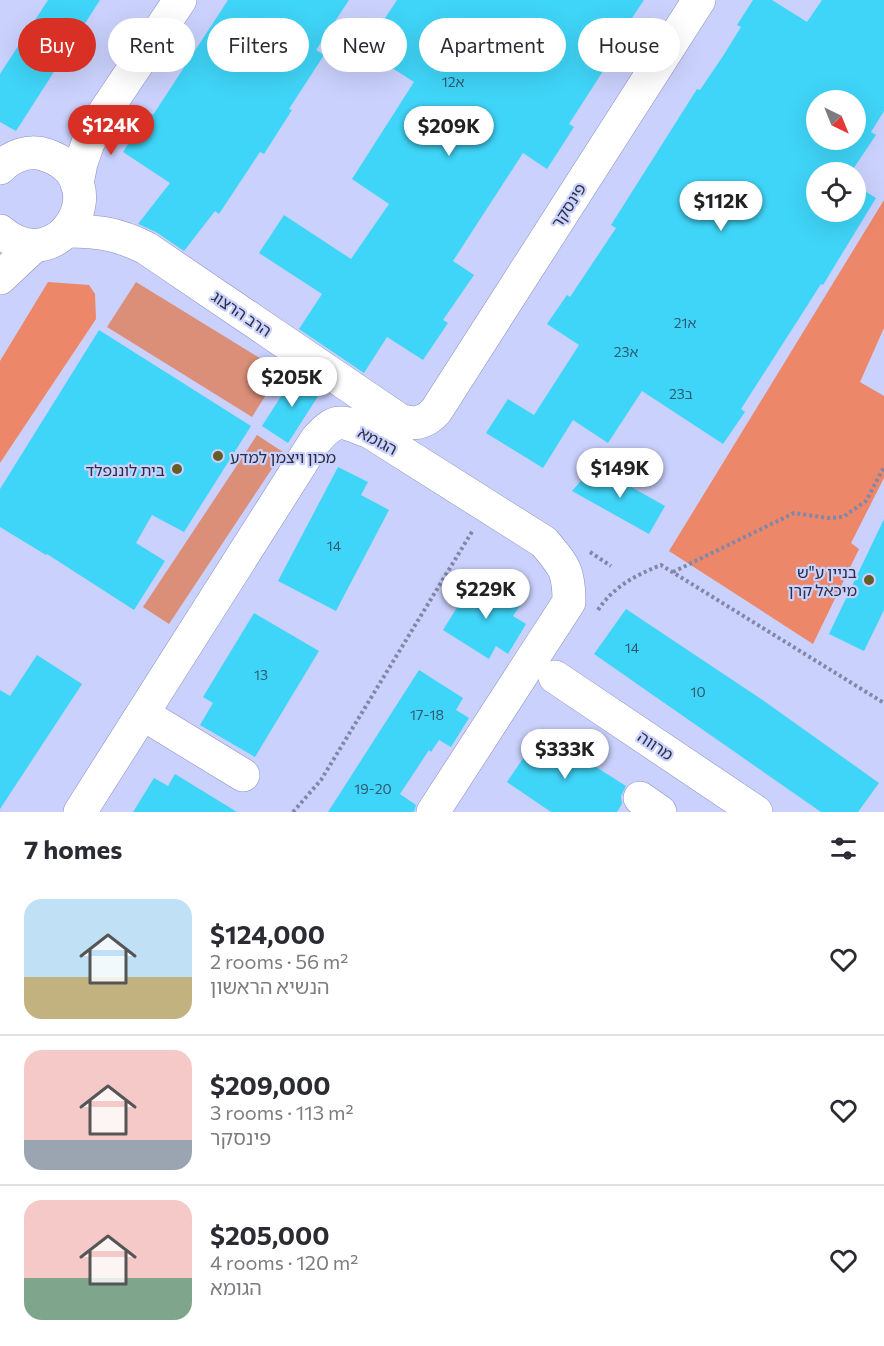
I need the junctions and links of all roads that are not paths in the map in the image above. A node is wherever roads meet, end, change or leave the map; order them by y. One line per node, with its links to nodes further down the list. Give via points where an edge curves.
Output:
1 (180, 0): 3 (street)
2 (699, 0): 10 (street, פינסקר)
3 (104, 113): 4 (street, via 68,142); 5 (street, via 88,143)
4 (17, 157): 5 (street, via 55,158 67,167)
5 (77, 184): 7 (street, via 80,206)
6 (0, 231): 8 (street, via 21,244)
7 (68, 231): 8 (street, via 58,239); 10 (street, הרב הרצוג, via 117,235 146,248 398,419 420,423)
8 (34, 246): 9 (street)
9 (0, 278)
10 (436, 411)
11 (555, 677): 14 (street, מרווה)
12 (143, 714): 13 (street); 15 (street, הגומא); 16 (street, הגומא, via 316,440 329,425 342,423 370,432 544,542 569,579 569,602)
13 (243, 775)
14 (744, 809)
15 (80, 812)
16 (433, 812)

